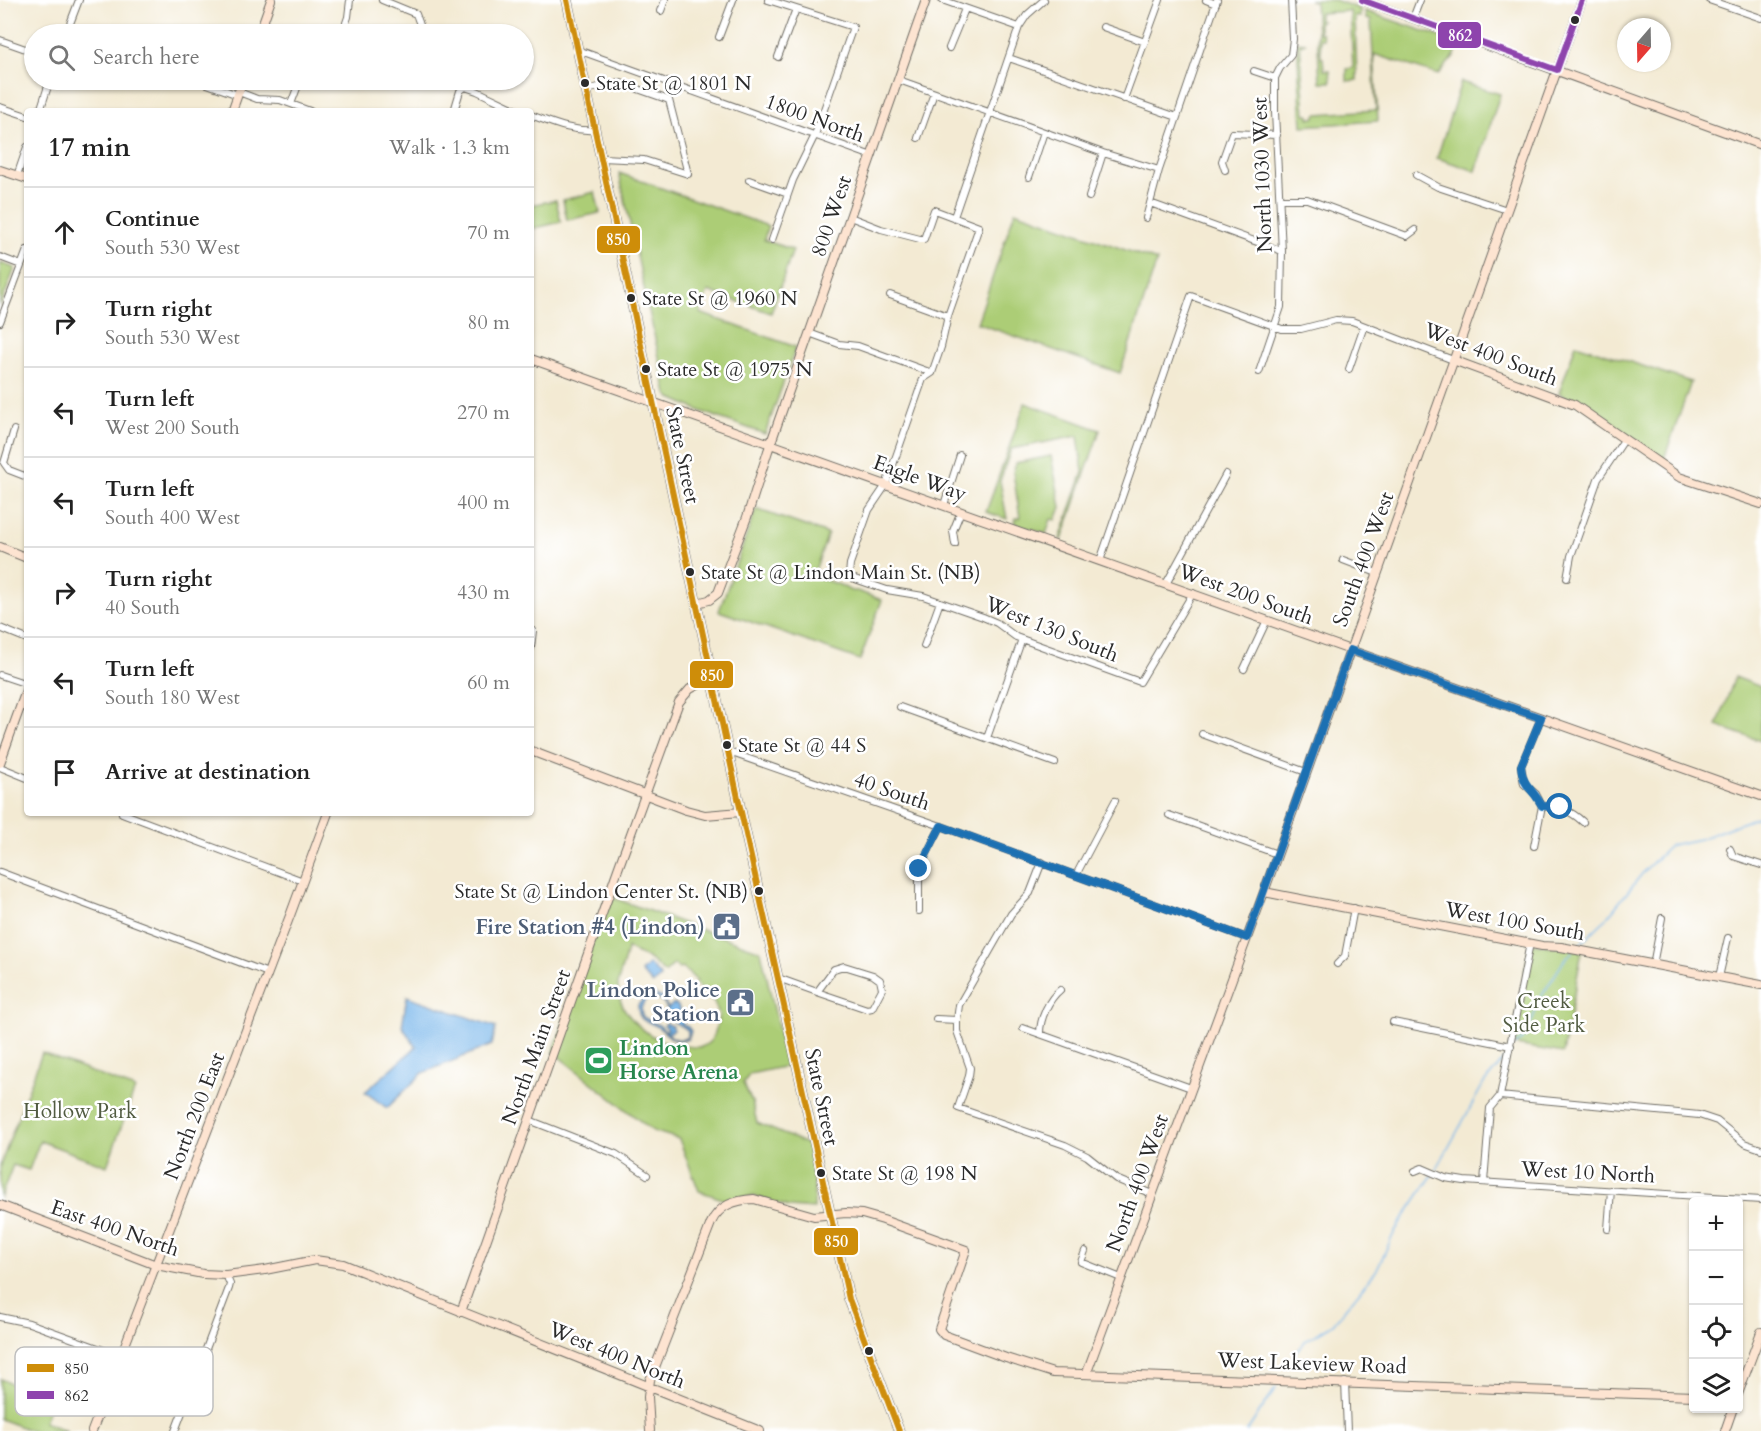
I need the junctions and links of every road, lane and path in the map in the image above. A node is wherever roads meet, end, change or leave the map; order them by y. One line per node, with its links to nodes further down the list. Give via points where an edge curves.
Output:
1 (79, 0): 26 (street)
2 (271, 0): 27 (street)
3 (350, 0): 28 (street)
4 (382, 0): 29 (street, via 416,14)
5 (567, 0): 37 (main road, State Street)
6 (665, 0): 23 (street)
7 (733, 0): 32 (street)
8 (768, 0): 21 (street)
9 (926, 0): 43 (street, 800 West)
10 (942, 0): 22 (street)
11 (1044, 0): 30 (street)
12 (1160, 0): 34 (street)
13 (1206, 0): 20 (street)
14 (1291, 0): 42 (street, North 1030 West, via 1291,55)
15 (1362, 0): 24 (street)
16 (1420, 0): 24 (street)
17 (1581, 0): 40 (street, South 400 West)
18 (1708, 0): 19 (street)
19 (1717, 1): 25 (street)
20 (1216, 2): 65 (street)
21 (796, 9): 38 (street); 68 (street, via 853,27)
22 (965, 9): 30 (street); 36 (street)
23 (661, 11)
24 (1413, 18): 40 (street)
25 (1761, 18)
26 (70, 24)
27 (263, 24)
28 (346, 24)
29 (420, 24)
30 (1019, 27): 39 (street)
31 (1103, 27): 34 (street)
32 (719, 37)
33 (0, 40): 35 (street)
34 (1145, 42): 53 (street)
35 (24, 48)
36 (949, 48)
37 (578, 51): 50 (main road, State Street); 68 (street, 1800 North)
38 (778, 57)
39 (1009, 58): 53 (street); 62 (street)
40 (1557, 70): 71 (street); 88 (street, South 400 West)
41 (1254, 71): 42 (street)
42 (1275, 78): 69 (street, North 1030 West)
43 (898, 80): 51 (street); 74 (street, 800 West)
44 (47, 90): 56 (street)
45 (226, 90): 52 (street)
46 (239, 90): 52 (street)
47 (295, 90): 54 (street)
48 (461, 90): 60 (street)
49 (472, 90): 61 (street)
50 (587, 90): 66 (main road, State Street); 75 (street, via 618,82 669,100 688,174 644,160)
51 (934, 93): 62 (street); 70 (street)
52 (238, 94): 54 (street); 57 (street)
53 (1124, 99): 65 (street)
54 (289, 104): 58 (street); 59 (street)
55 (0, 107): 63 (street)
56 (41, 108)
57 (233, 108)
58 (286, 108)
59 (301, 108)
60 (455, 108)
61 (512, 108)
62 (990, 112): 67 (street); 90 (street)
63 (24, 115)
64 (534, 116): 66 (street, via 572,130)
65 (1177, 117): 77 (street)
66 (596, 130): 75 (main road, State Street)
67 (1044, 132): 72 (street); 81 (street)
68 (815, 135): 74 (street, 1800 North); 84 (street)
69 (1277, 135): 78 (street, via 1232,133 1222,161); 86 (street, North 1030 West)
70 (918, 138)
71 (1761, 145)
72 (1103, 153): 77 (street); 85 (street)
73 (24, 155): 80 (street)
74 (872, 156): 89 (street, 800 West)
75 (602, 158): 109 (main road, State Street)
76 (0, 170): 80 (street)
77 (1159, 170): 87 (street)
78 (1225, 170)
79 (1416, 175): 88 (street, via 1438,187)
80 (16, 176): 82 (street)
81 (1029, 177)
82 (24, 178)
83 (749, 180): 84 (street)
84 (788, 194): 93 (street)
85 (1089, 197)
86 (1280, 199): 92 (street, via 1307,199 1407,236); 94 (street, North 1030 West)
87 (1150, 203): 91 (street); 94 (street)
88 (1507, 210): 105 (street, South 400 West)
89 (850, 217): 90 (street, via 920,239 924,239 934,210); 103 (street, 800 West)
90 (954, 217): 99 (street, via 979,227)
91 (1146, 218)
92 (1415, 230)
93 (772, 240)
94 (1282, 251): 102 (street, North 1030 West, via 1281,307)
95 (0, 257): 97 (street)
96 (24, 258): 97 (street)
97 (21, 265): 100 (street)
98 (890, 296): 99 (street)
99 (948, 315): 108 (street)
100 (0, 322)
101 (1364, 326): 102 (street, West 400 South, via 1336,320 1290,330); 105 (street, West 400 South); 106 (street)
102 (1274, 327): 107 (street, North 1030 West); 125 (street, West 400 South, via 1191,296)
103 (809, 333): 108 (street); 112 (street, 800 West)
104 (534, 360): 109 (street, Eagle Way)
105 (1453, 360): 111 (street, West 400 South, via 1575,405); 126 (street, South 400 West)
106 (1349, 369)
107 (1259, 372)
108 (932, 373): 116 (street, via 923,380)
109 (654, 402): 112 (street, Eagle Way); 131 (main road, State Street)
110 (14, 430): 115 (street, via 4,464)
111 (1624, 440): 117 (street, West 400 South, via 1680,477); 127 (street, via 1598,479 1569,561)
112 (770, 444): 116 (street, Eagle Way); 131 (street, 800 West, via 718,593)
113 (960, 454): 118 (street)
114 (1226, 474): 128 (street)
115 (24, 476)
116 (886, 485): 118 (street, Eagle Way); 130 (street, West 130 South, via 869,510 849,575 887,590)
117 (1761, 504)
118 (944, 506): 119 (street, Eagle Way)
119 (961, 511): 120 (street, via 953,531); 121 (street, Eagle Way)
120 (955, 544)
121 (1058, 546): 125 (street, West 200 South)
122 (0, 547): 123 (street)
123 (24, 557)
124 (1343, 560): 126 (street)
125 (1101, 561): 128 (street, West 200 South)
126 (1377, 573): 137 (street, South 400 West)
127 (1567, 578)
128 (1166, 584): 129 (street, West 200 South)
129 (1192, 593): 132 (street, West 200 South); 135 (street, West 130 South, via 1140,682)
130 (940, 602): 135 (street, West 130 South, via 997,623); 136 (street)
131 (697, 603): 140 (main road, State Street)
132 (1267, 620): 137 (street, West 200 South); 138 (street)
133 (0, 628): 134 (street)
134 (24, 638)
135 (1022, 639): 146 (street)
136 (924, 646)
137 (1350, 650): 144 (street, West 200 South); 151 (street, South 400 West)
138 (1244, 669)
139 (0, 675): 141 (street)
140 (713, 677): 148 (main road, State Street); 153 (street, North Main Street, via 690,689 679,702)
141 (24, 685)
142 (24, 695): 150 (street)
143 (900, 707): 146 (street)
144 (1541, 718): 154 (street, West 200 South); 156 (street, via 1521,766 1524,784)
145 (1202, 734): 151 (street)
146 (987, 738): 149 (street)
147 (534, 752): 153 (street)
148 (729, 752): 157 (main road, State Street); 162 (street, 40 South)
149 (1055, 763)
150 (0, 765): 152 (street)
151 (1306, 772): 165 (street, South 400 West)
152 (24, 777)
153 (646, 795): 157 (street, via 705,815); 195 (street, North Main Street)
154 (1761, 796)
155 (1115, 801): 169 (street)
156 (1542, 806): 161 (street, via 1560,807); 163 (street)
157 (741, 812): 182 (main road, State Street)
158 (1168, 815): 165 (street)
159 (130, 816): 170 (street)
160 (327, 816): 170 (street, North 200 East)
161 (1583, 822)
162 (941, 826): 166 (street, 40 South); 173 (street, via 919,869)
163 (1534, 846)
164 (1730, 849): 167 (street, via 1733,856)
165 (1277, 854): 171 (street, South 400 West)
166 (1042, 862): 169 (street, 40 South); 188 (street, via 1030,893 1011,914 959,1005)
167 (1761, 864)
168 (0, 872): 180 (street)
169 (1076, 875): 175 (street, 40 South)
170 (303, 881): 180 (street, North 200 East)
171 (1264, 892): 172 (street, West 100 South); 175 (street, South 400 West)
172 (1354, 908): 177 (street, West 100 South); 178 (street, via 1345,956)
173 (919, 911)
174 (1662, 918): 179 (street)
175 (1247, 938): 186 (street, South 400 West)
176 (1728, 938): 181 (street)
177 (1530, 943): 179 (street, West 100 South); 192 (street)
178 (1337, 964)
179 (1653, 965): 181 (street, West 100 South)
180 (268, 974): 207 (street, North 200 East)
181 (1719, 977): 183 (street, West 100 South)
182 (778, 978): 185 (street); 204 (main road, State Street)
183 (1761, 985)
184 (1060, 990): 191 (street, via 1048,1005)
185 (816, 992): 185 (street, via 867,1009 872,1008 882,984 873,975 844,966 834,969)
186 (1222, 1007): 193 (street, North 400 West)
187 (936, 1019): 188 (street)
188 (957, 1020): 201 (street, via 970,1068 958,1108 1065,1145 1087,1156 1116,1179)
189 (1394, 1022): 192 (street)
190 (1023, 1028): 191 (street)
191 (1040, 1033): 193 (street)
192 (1511, 1046): 194 (street)
193 (1191, 1088): 201 (street, North 400 West)
194 (1500, 1096): 196 (street, via 1699,1115 1717,1121 1739,1139); 199 (street, via 1490,1108)
195 (529, 1120): 198 (street, via 616,1154); 210 (street, North Main Street)
196 (1761, 1149)
197 (1415, 1171): 199 (street, West 10 North, via 1422,1168 1445,1178)
198 (647, 1176)
199 (1484, 1182): 200 (street, West 10 North)
200 (1611, 1190): 202 (street, West 10 North); 205 (street)
201 (1152, 1194): 209 (street, North 400 West)
202 (1761, 1200)
203 (0, 1205): 207 (street, East 400 North)
204 (831, 1215): 216 (street, West Lakeview Road, via 862,1214 966,1250 939,1329 944,1335 1037,1369); 219 (street, via 814,1216 754,1199 728,1204 717,1212); 228 (main road, State Street, via 849,1299)
205 (1608, 1229)
206 (1085, 1251): 209 (street, via 1081,1262)
207 (156, 1265): 208 (street, East 400 North); 214 (street, North 200 East)
208 (226, 1275): 210 (street, East 400 North, via 315,1260 344,1264); 215 (street, via 229,1288)
209 (1121, 1278): 216 (street, North 400 West)
210 (461, 1312): 219 (street, West 400 North)
211 (0, 1317): 213 (street)
212 (1761, 1332): 217 (street)
213 (95, 1347)
214 (124, 1347)
215 (207, 1347)
216 (1087, 1372): 218 (street, West Lakeview Road)
217 (1743, 1381)
218 (1345, 1382): 220 (street, West Lakeview Road); 229 (street)
219 (648, 1388): 226 (street); 227 (street, West 400 North)
220 (1689, 1396)
221 (1731, 1413): 230 (street)
222 (98, 1416): 224 (street, North 200 East)
223 (181, 1416): 225 (street)
224 (92, 1431)
225 (175, 1431)
226 (650, 1431)
227 (760, 1431)
228 (899, 1431)
229 (1347, 1431)
230 (1725, 1431)

